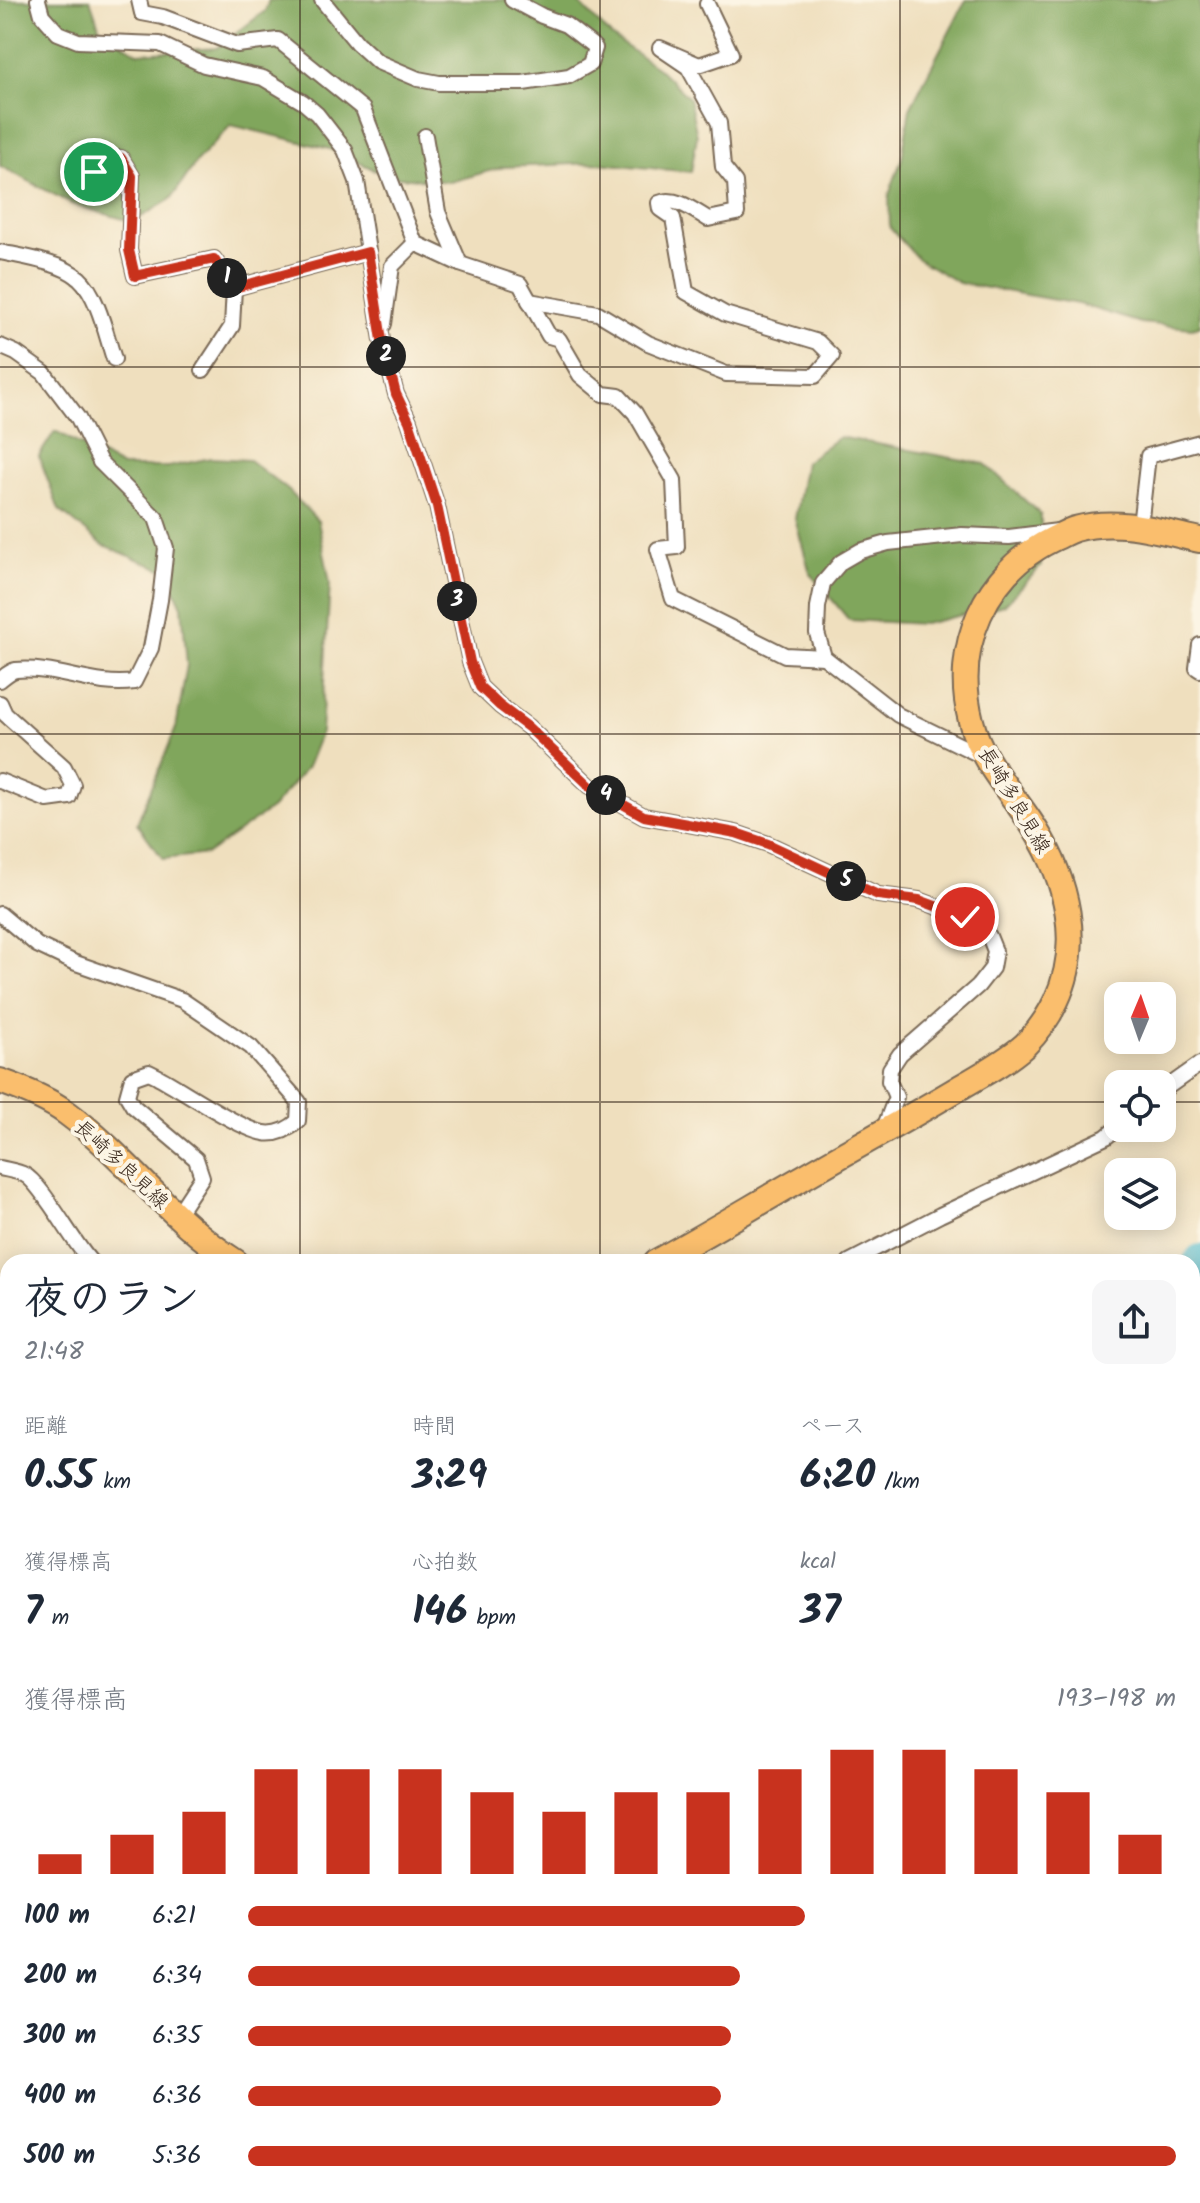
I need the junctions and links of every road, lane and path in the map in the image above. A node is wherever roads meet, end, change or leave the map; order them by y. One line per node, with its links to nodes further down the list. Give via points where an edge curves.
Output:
1 (38, 0): 10 (street, via 42,15 58,33 78,41 160,44 204,65 263,78 303,102 345,150 357,181)
2 (139, 0): 8 (street, via 142,13 237,45 278,40 363,109)
3 (322, 0): 4 (street, via 378,62 418,79 523,83 569,76 590,64 592,45 566,25)
4 (512, 0)
5 (707, 4): 13 (street, via 731,54 699,65 660,48 688,67 719,123 723,167 735,182 737,213 708,219 679,202 659,203 673,218 686,292 725,314 818,342 832,356 815,376 726,374 648,343 598,313)
6 (425, 136): 11 (street, via 438,212)
7 (94, 172): 12 (street, via 121,158 132,176 129,250 135,276 214,259)
8 (415, 243): 11 (street); 14 (street, via 392,266)
9 (0, 252): 16 (street, via 43,261 79,278 98,307)
10 (368, 252): 12 (street); 14 (street)
11 (460, 264): 13 (street, via 520,284)
12 (234, 288): 17 (street, via 232,326)
13 (529, 301): 23 (street, via 580,375 603,394 619,396 635,413 674,480 677,547 658,549 673,599 785,655)
14 (382, 340): 33 (street, via 437,506 480,687 590,786 644,816 768,844 878,895 919,900 965,917 989,936 995,951 992,968 890,1069 896,1097)
15 (0, 346): 25 (street, via 44,373 78,418 100,462 156,518 166,548 151,648 134,682 118,685 13,670)
16 (114, 359)
17 (203, 370)
18 (1200, 442): 19 (street, via 1148,456)
19 (1140, 526): 20 (main road, 長崎多良見線); 21 (main road, 長崎多良見線)
20 (1075, 529): 23 (street, via 1009,537 962,535 860,551 841,562 823,583 817,633); 27 (main road, 長崎多良見線, via 1030,551 1009,569 986,599 973,631 965,667 967,695)
21 (1200, 540)
22 (1200, 645): 24 (street)
23 (824, 657): 27 (street, via 898,715)
24 (1200, 670)
25 (0, 680)
26 (0, 703): 28 (street, via 5,714 64,767 73,785 69,797 47,800)
27 (985, 758): 33 (main road, 長崎多良見線, via 1036,829 1053,863 1071,929 1065,978 1045,1020 1025,1044)
28 (0, 781)
29 (0, 914): 36 (street, via 37,945 182,1000 251,1047 299,1102 298,1121 288,1130 267,1134 149,1072 132,1078 127,1096 133,1106 196,1159 202,1177)
30 (1200, 1064): 32 (street)
31 (0, 1081): 36 (main road, 長崎多良見線, via 66,1112)
32 (1176, 1081)
33 (881, 1135): 39 (main road, 長崎多良見線)
34 (1104, 1138): 40 (street)
35 (0, 1168): 37 (street, via 26,1175 37,1185)
36 (177, 1215): 38 (main road, 長崎多良見線)
37 (84, 1254)
38 (226, 1254)
39 (670, 1254)
40 (864, 1254)

